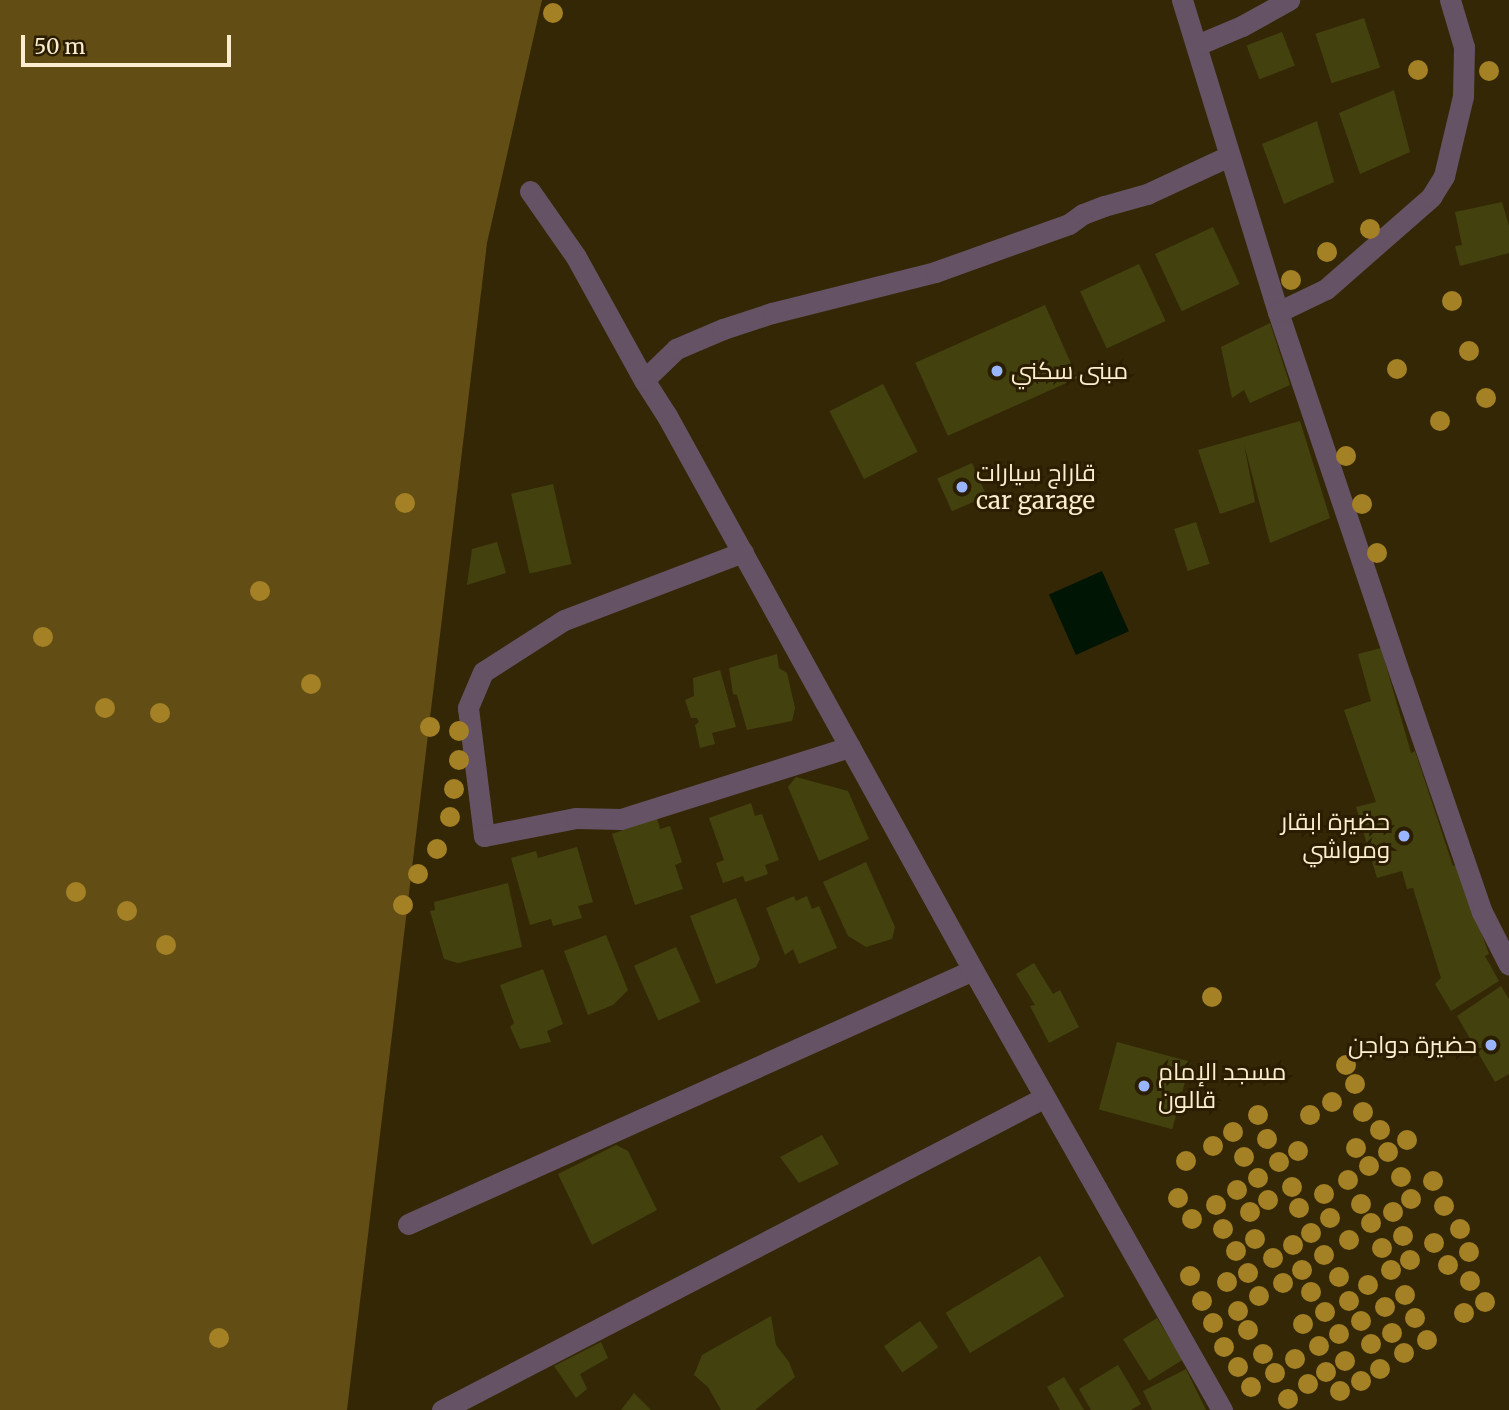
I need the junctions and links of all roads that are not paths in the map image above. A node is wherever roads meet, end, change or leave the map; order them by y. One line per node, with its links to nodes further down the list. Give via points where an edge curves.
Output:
1 (1182, 0): 4 (street)
2 (1289, 0): 4 (street)
3 (1450, 0): 7 (street, via 1464,47 1463,96 1444,176 1431,197 1326,289)
4 (1197, 45): 5 (street)
5 (1229, 156): 7 (street); 8 (street, via 1147,194 1104,206 1069,224 935,272 723,329 676,349)
6 (530, 191): 8 (street, via 576,257)
7 (1278, 312): 11 (street, via 1478,899)
8 (644, 380): 9 (street)
9 (743, 552): 10 (street); 10 (street, via 564,620 483,672 467,708 484,836 576,818 621,819)
10 (850, 747): 12 (street)
11 (1509, 965)
12 (973, 970): 13 (street); 14 (street)
13 (1045, 1097): 15 (street); 16 (street)
14 (408, 1224)
15 (442, 1410)
16 (1223, 1410)

